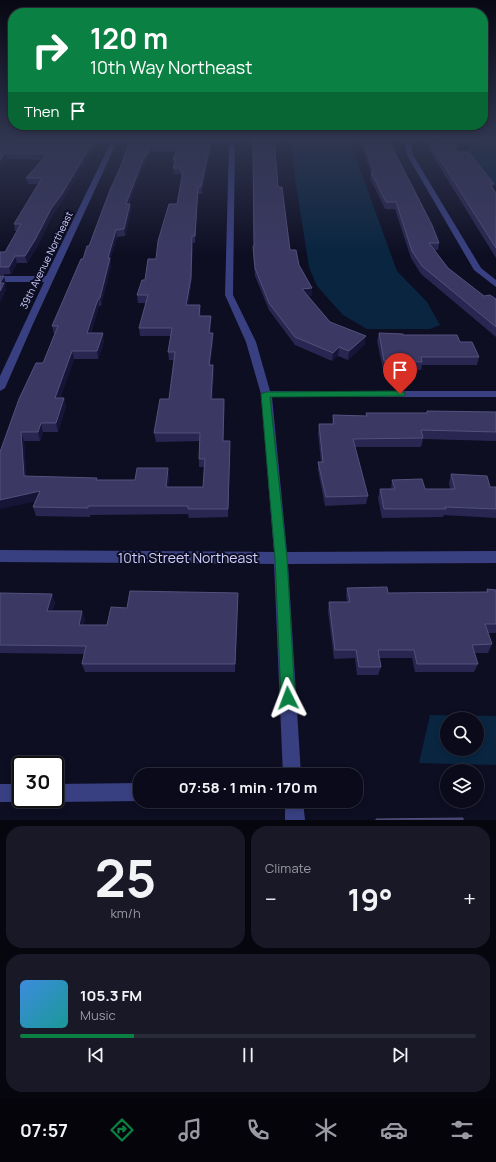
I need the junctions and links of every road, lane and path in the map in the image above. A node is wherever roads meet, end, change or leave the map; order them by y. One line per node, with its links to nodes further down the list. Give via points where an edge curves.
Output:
1 (98, 177): 5 (street, 39th Avenue Northeast)
2 (231, 177): 8 (street, via 229,295 251,342)
3 (423, 177): 6 (street, via 478,270)
4 (0, 279): 5 (street)
5 (50, 279): 7 (street, 39th Avenue Northeast)
6 (496, 284)
7 (0, 388)
8 (266, 394): 9 (street); 11 (street)
9 (496, 394)
10 (0, 556): 11 (street, 10th Street Northeast)
11 (281, 558): 12 (street, 10th Street Northeast); 13 (street)
12 (496, 558)
13 (292, 768)
14 (133, 792): 17 (street)
15 (0, 793): 16 (street)
16 (12, 793)
17 (64, 793)
18 (294, 808): 19 (street)
19 (295, 820)

